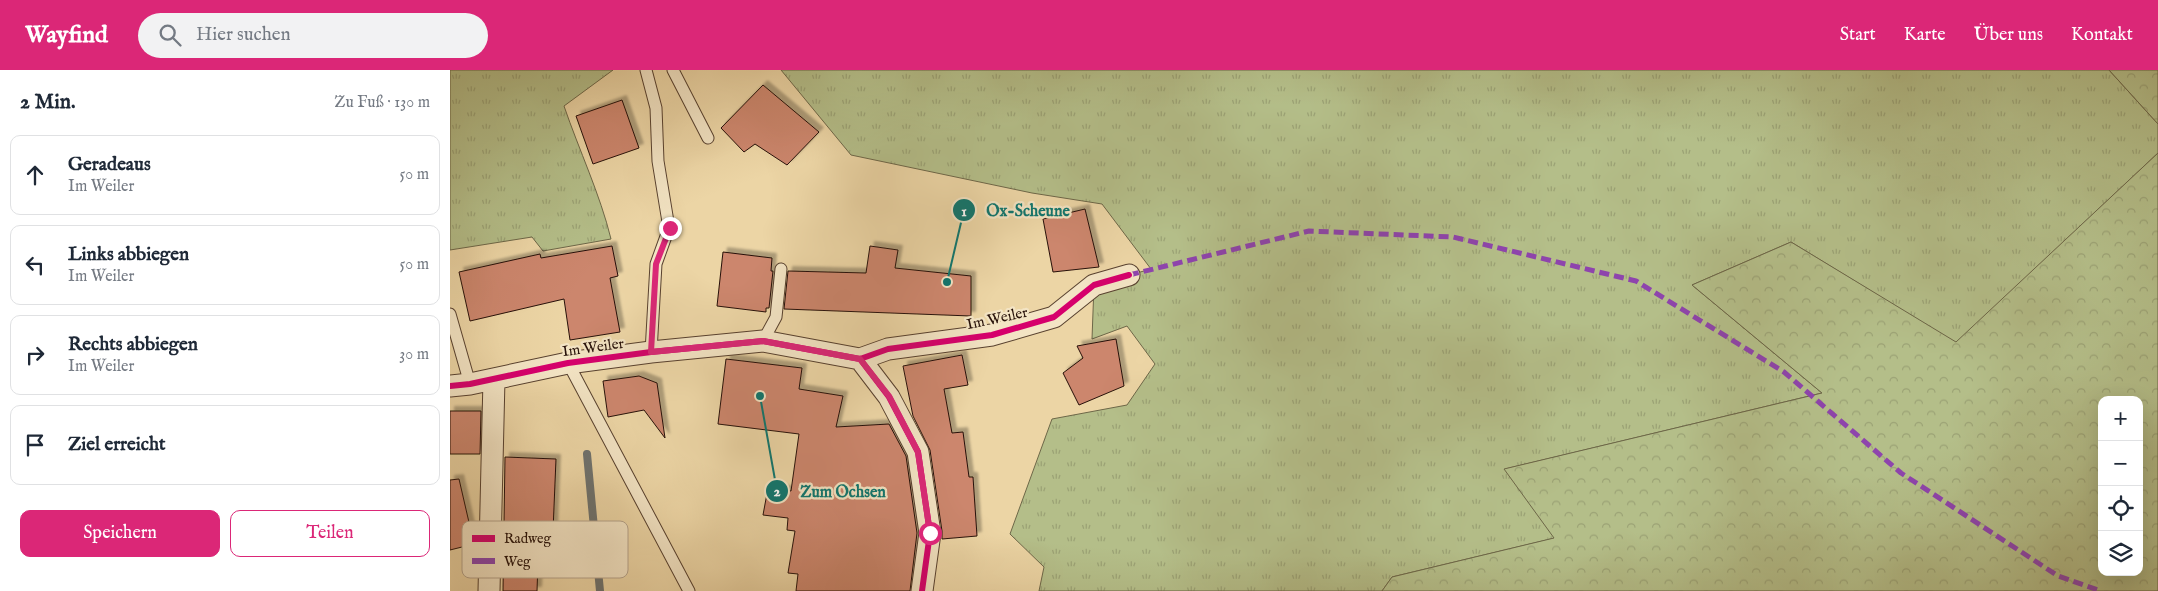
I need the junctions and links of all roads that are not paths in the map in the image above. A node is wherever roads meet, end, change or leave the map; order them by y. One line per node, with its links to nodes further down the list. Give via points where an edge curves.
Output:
1 (646, 70): 8 (lane, via 656,108 658,160 670,228 656,264)
2 (673, 70): 3 (lane)
3 (708, 138)
4 (781, 269): 7 (lane, via 776,317)
5 (1129, 275): 9 (street, Im Weiler, via 1094,286 1054,317 992,334 888,349)
6 (450, 314): 12 (lane)
7 (763, 341): 8 (street, Im Weiler); 9 (street, Im Weiler)
8 (651, 352): 10 (street, Im Weiler)
9 (860, 359): 17 (street, via 889,396 918,452 930,533)
10 (568, 363): 11 (street, Im Weiler); 16 (lane)
11 (494, 379): 12 (street, Im Weiler); 13 (street)
12 (460, 385)
13 (491, 521)
14 (489, 578): 15 (street)
15 (489, 591)
16 (689, 591)
17 (922, 591)

